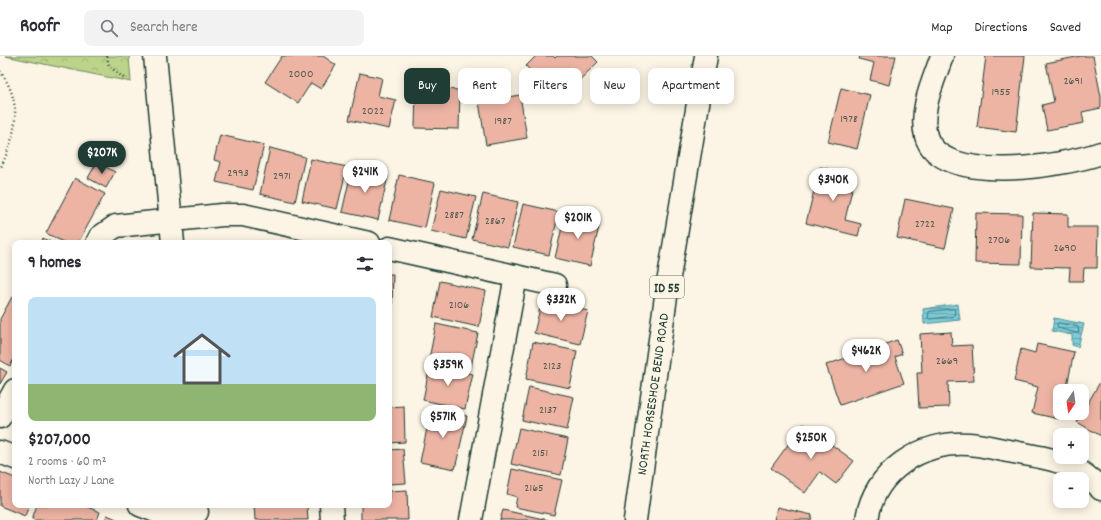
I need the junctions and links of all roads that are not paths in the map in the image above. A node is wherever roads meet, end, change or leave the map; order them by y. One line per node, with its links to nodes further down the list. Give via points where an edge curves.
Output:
1 (155, 56): 5 (main road)
2 (706, 56): 23 (main road, NORTH HORSESHOE BEND ROAD / ID 55, via 667,289)
3 (942, 56): 4 (main road, via 926,107 924,122 926,137 937,154 957,163 984,168 1061,164)
4 (1101, 153)
5 (171, 219): 6 (main road, via 243,215); 7 (main road, via 116,226); 8 (main road)
6 (312, 237): 9 (main road)
7 (98, 240)
8 (173, 240)
9 (340, 240)
10 (392, 249): 11 (main road)
11 (516, 276): 12 (main road); 22 (main road)
12 (555, 285)
13 (12, 395): 14 (main road)
14 (0, 417)
15 (0, 452): 16 (main road)
16 (12, 457)
17 (1101, 489): 24 (main road, via 1071,466 1050,459 968,444 931,447 910,456 893,470 877,491)
18 (148, 508): 20 (main road, via 166,515)
19 (331, 508): 21 (main road)
20 (197, 512)
21 (332, 520)
22 (471, 520)
23 (635, 520)
24 (867, 520)

